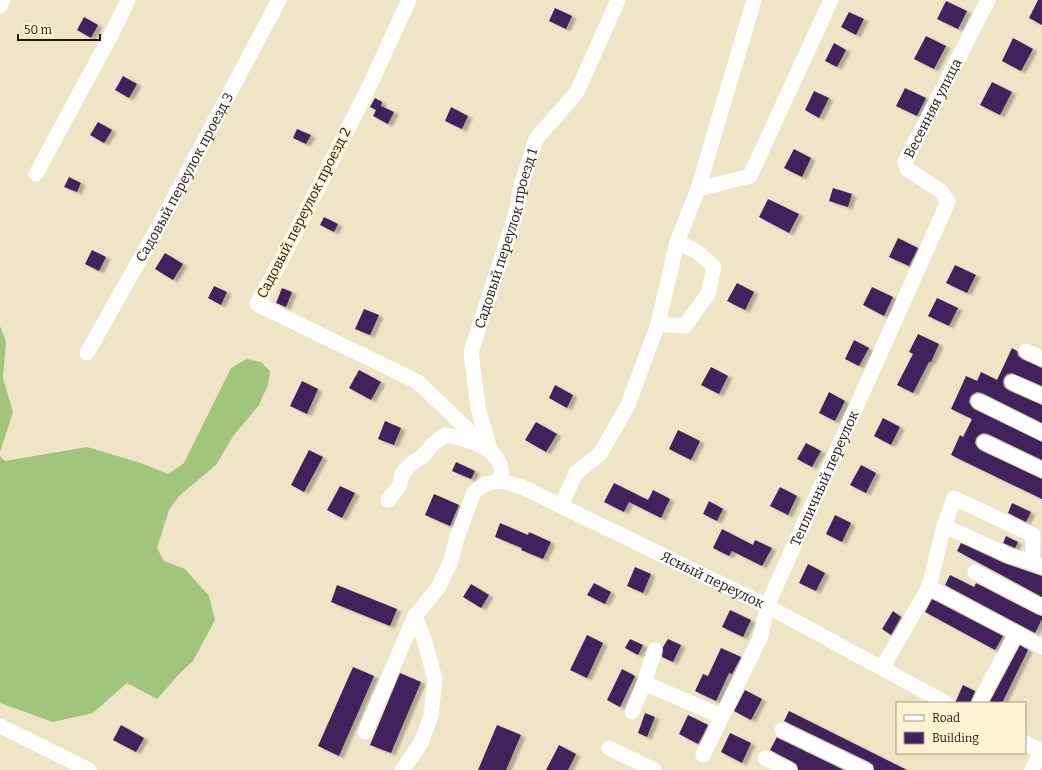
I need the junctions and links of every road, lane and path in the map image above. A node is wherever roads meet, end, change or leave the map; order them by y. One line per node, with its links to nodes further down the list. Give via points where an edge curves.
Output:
1 (2, 0): 9 (street)
2 (128, 0): 10 (street)
3 (279, 0): 16 (street, Садовый переулок проезд 3, via 161,222)
4 (409, 0): 23 (street, Садовый переулок проезд 2, via 368,89 257,304 418,382)
5 (618, 0): 23 (street, Садовый переулок проезд 1, via 577,92 536,139 520,189 517,210 471,352 478,408)
6 (754, 0): 11 (street)
7 (830, 0): 11 (street, via 750,176)
8 (988, 0): 12 (street, Весенняя улица, via 905,162 907,169 941,191)
9 (0, 6)
10 (36, 174)
11 (698, 189): 13 (street)
12 (948, 202): 32 (street, Тепличный переулок)
13 (677, 242): 14 (street); 14 (street, via 696,251 714,267 708,294 685,326)
14 (658, 324): 27 (street, via 628,405 600,454 576,473)
15 (1026, 351): 17 (street)
16 (87, 353)
17 (1042, 359)
18 (1012, 382): 19 (street)
19 (1042, 396)
20 (978, 401): 21 (street)
21 (1042, 433)
22 (984, 442): 24 (street)
23 (490, 451): 25 (street, via 501,466); 26 (street, via 463,438 445,435 402,474 400,486)
24 (1042, 470)
25 (501, 481): 27 (street, Ясный переулок, via 522,487); 34 (street, via 486,484 474,492 451,561 438,588)
26 (388, 500)
27 (561, 506): 32 (street, Ясный переулок)
28 (944, 526): 29 (street); 29 (street, via 954,498 1033,534); 31 (street)
29 (1037, 565)
30 (974, 572): 33 (street)
31 (928, 587): 35 (street); 38 (street)
32 (767, 606): 38 (street, Ясный переулок); 43 (street, Тепличный переулок, via 761,636)
33 (1042, 607)
34 (415, 616): 46 (street); 53 (street, via 435,679 431,716 421,743)
35 (1016, 633): 36 (street); 41 (street)
36 (1042, 647)
37 (655, 650): 39 (street)
38 (882, 668): 40 (street, Ясный переулок)
39 (644, 683): 42 (street); 43 (street)
40 (944, 702)
41 (980, 702)
42 (632, 712)
43 (721, 716): 50 (street, Тепличный переулок)
44 (0, 726): 52 (street)
45 (782, 730): 56 (street)
46 (365, 732)
47 (1026, 743): 49 (street)
48 (609, 748): 54 (street)
49 (1042, 750): 57 (street)
50 (703, 755)
51 (765, 758): 55 (street)
52 (90, 770)
53 (402, 770)
54 (654, 770)
55 (789, 770)
56 (865, 770)
57 (1032, 770)

